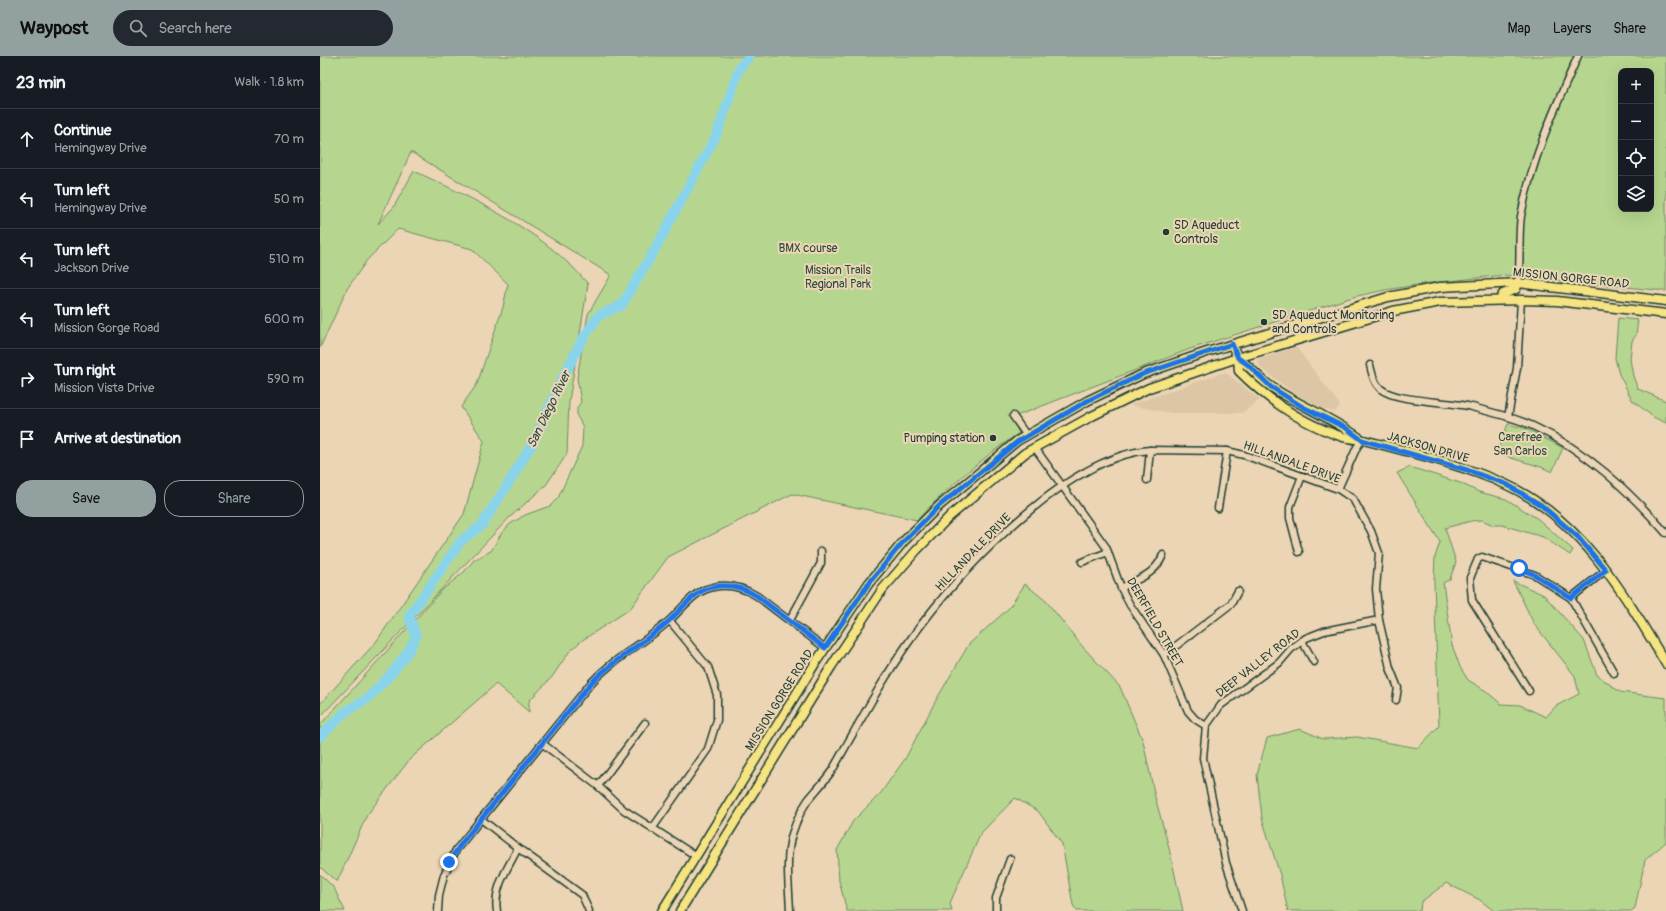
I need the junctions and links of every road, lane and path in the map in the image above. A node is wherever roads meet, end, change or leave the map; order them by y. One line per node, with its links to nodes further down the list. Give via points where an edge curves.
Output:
1 (1578, 56): 2 (street, via 1530,173 1521,218)
2 (1518, 283): 3 (main road, via 1516,289 1503,294); 5 (main road, MISSION GORGE ROAD); 7 (main road, MISSION GORGE ROAD, via 1440,287 1388,297)
3 (1500, 300): 4 (main road, MISSION GORGE ROAD); 8 (main road, MISSION GORGE ROAD, via 1440,302 1392,311)
4 (1521, 300): 6 (main road, MISSION GORGE ROAD, via 1557,301); 11 (street, via 1517,368)
5 (1666, 301)
6 (1666, 314)
7 (1232, 344): 8 (main road, JACKSON DRIVE); 12 (main road, MISSION GORGE ROAD, via 1143,374 1087,401)
8 (1238, 358): 13 (main road, JACKSON DRIVE, via 1271,387 1303,407 1346,428); 14 (main road, MISSION GORGE ROAD, via 1149,388)
9 (1370, 365): 11 (street, via 1377,385 1388,393 1467,406)
10 (1013, 416): 12 (street)
11 (1508, 417): 22 (street, via 1575,448 1628,492)
12 (1027, 436): 36 (main road, MISSION GORGE ROAD, via 939,506 904,541 869,583)
13 (1362, 440): 20 (street); 28 (main road, JACKSON DRIVE, via 1506,484 1541,505 1569,529)
14 (1035, 448): 19 (street, DEERFIELD STREET); 56 (main road, MISSION GORGE ROAD, via 991,480 949,517 882,590 831,667)
15 (1150, 450): 16 (street, HILLANDALE DRIVE); 18 (street); 19 (street, HILLANDALE DRIVE, via 1113,458)
16 (1228, 451): 17 (street, HILLANDALE DRIVE); 21 (street)
17 (1302, 476): 20 (street, HILLANDALE DRIVE); 25 (street, via 1290,507)
18 (1147, 480)
19 (1062, 486): 24 (street, DEERFIELD STREET); 57 (street, HILLANDALE DRIVE, via 1009,528 921,626 884,681 828,777 807,801 798,816 792,835 788,867)
20 (1338, 489): 33 (street, HILLANDALE DRIVE, via 1353,500 1371,531 1379,553 1376,589)
21 (1218, 508)
22 (1666, 533)
23 (821, 551): 32 (street, via 821,563)
24 (1108, 552): 27 (street); 29 (street, DEERFIELD STREET)
25 (1298, 552)
26 (1163, 555): 29 (street, via 1154,570)
27 (1082, 562)
28 (1606, 570): 31 (street); 39 (main road, JACKSON DRIVE)
29 (1121, 588): 37 (street, DEERFIELD STREET)
30 (1238, 591): 37 (street, via 1231,604)
31 (1571, 598): 40 (street); 41 (street, via 1535,575 1482,557 1478,559 1471,573 1472,600)
32 (790, 620): 34 (street, via 745,589 719,586 704,590 688,600); 36 (street)
33 (1379, 620): 35 (street, DEEP VALLEY ROAD, via 1324,631); 42 (street, HILLANDALE DRIVE, via 1390,668 1398,688)
34 (670, 621): 45 (street, via 607,667 591,683); 48 (street, via 708,667 717,695 717,720 708,749)
35 (1302, 641): 38 (street); 44 (street, DEEP VALLEY ROAD, via 1279,663 1221,705)
36 (825, 648): 50 (main road, MISSION GORGE ROAD)
37 (1164, 655): 44 (street, DEERFIELD STREET, via 1188,711)
38 (1314, 662)
39 (1666, 664)
40 (1614, 673)
41 (1529, 691)
42 (1396, 700)
43 (645, 723): 46 (street)
44 (1206, 726): 59 (street, via 1202,758 1226,863)
45 (543, 744): 46 (street); 47 (street)
46 (598, 786): 48 (street, via 624,810)
47 (481, 819): 49 (street); 52 (street, via 449,862 438,895)
48 (652, 829): 50 (street)
49 (518, 848): 53 (street, via 498,886); 54 (street, via 582,895)
50 (696, 856): 55 (main road, MISSION GORGE ROAD)
51 (1010, 859): 58 (street, via 996,898)
52 (438, 911)
53 (497, 911)
54 (589, 911)
55 (662, 911)
56 (680, 911)
57 (790, 911)
58 (996, 911)
59 (1242, 911)

